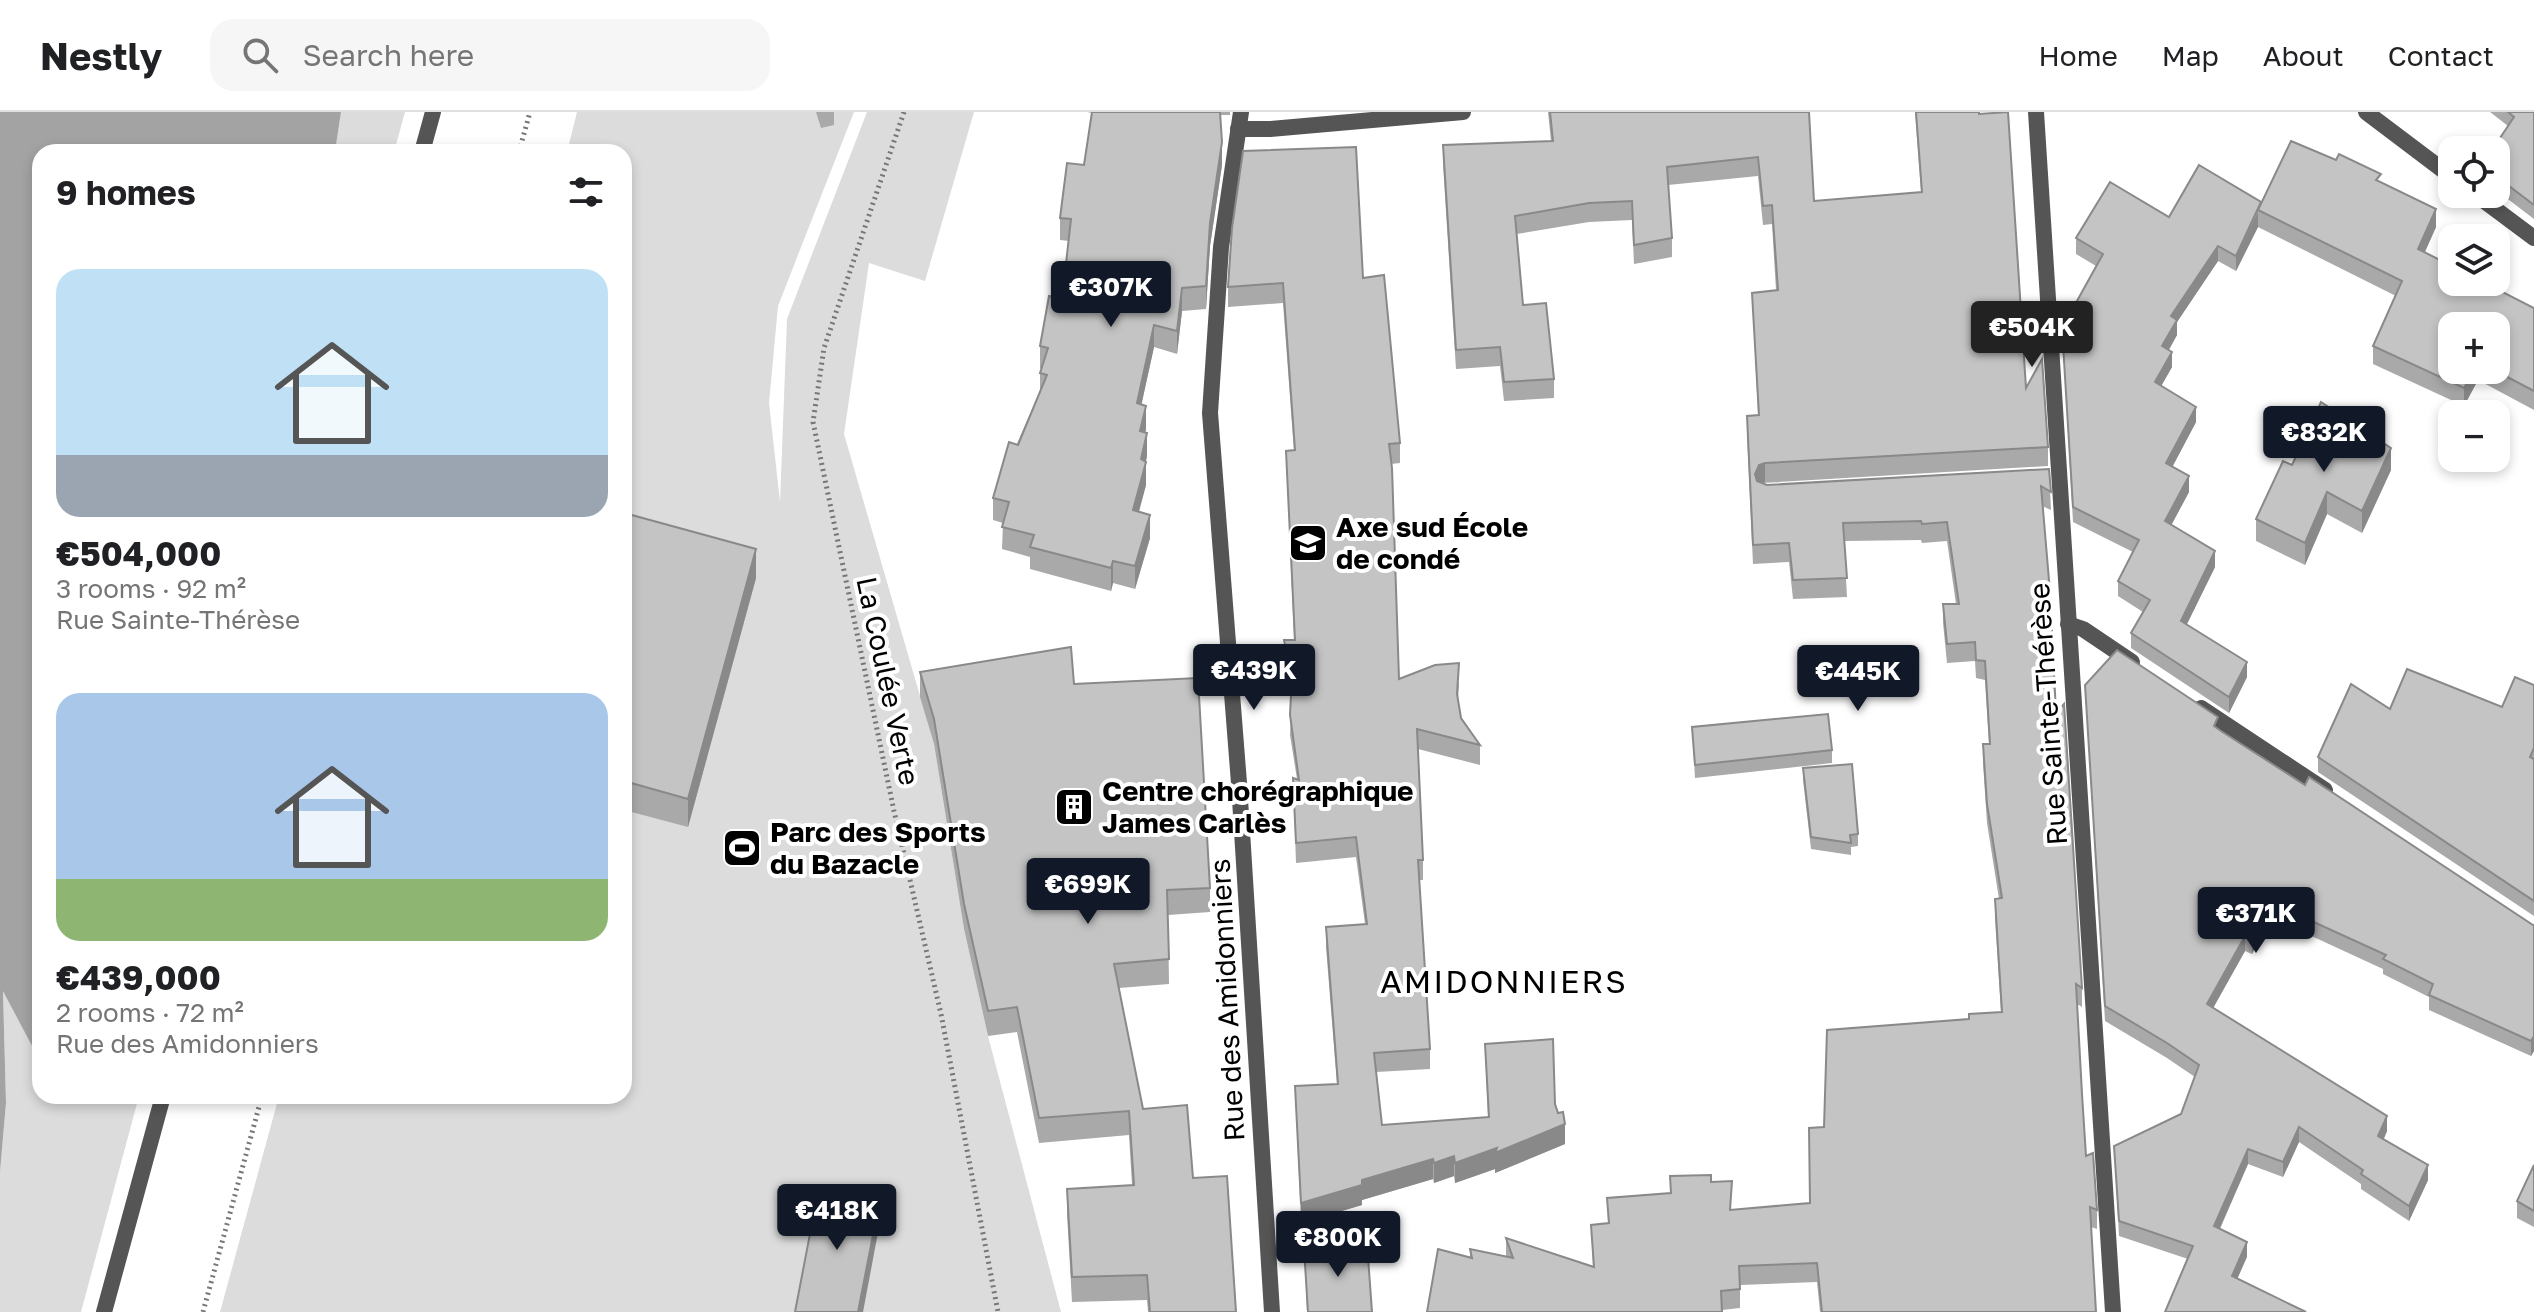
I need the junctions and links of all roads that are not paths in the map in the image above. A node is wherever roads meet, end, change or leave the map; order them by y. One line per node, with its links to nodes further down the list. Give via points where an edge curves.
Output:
1 (433, 112): 7 (street)
2 (1241, 112): 6 (street, Rue des Amidonniers)
3 (1463, 112): 6 (street)
4 (2036, 112): 11 (street, Rue Sainte-Thérèse)
5 (2366, 112): 8 (street)
6 (1238, 129): 19 (street, Rue des Amidonniers, via 1221,247 1210,413)
7 (424, 144)
8 (2438, 166)
9 (2494, 208): 10 (street)
10 (2534, 238)
11 (2059, 476): 12 (street); 13 (street, Rue Sainte-Thérèse)
12 (2041, 477)
13 (2068, 624): 14 (street); 20 (street, Rue Sainte-Thérèse)
14 (2149, 673)
15 (2189, 699): 16 (street)
16 (2335, 797)
17 (161, 1104): 18 (street)
18 (104, 1312)
19 (1272, 1312)
20 (2113, 1312)

